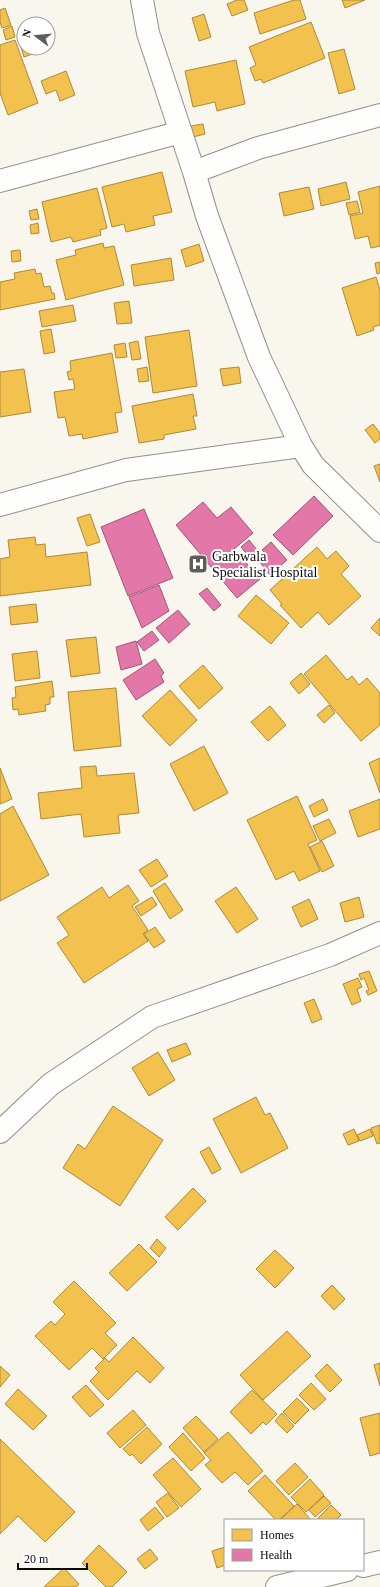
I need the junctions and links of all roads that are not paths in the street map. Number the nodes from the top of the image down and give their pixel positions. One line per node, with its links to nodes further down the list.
1 (142, 0): 3 (street)
2 (380, 115): 4 (street)
3 (181, 132): 4 (street); 5 (street)
4 (194, 172): 6 (street)
5 (0, 181)
6 (302, 446): 7 (street); 8 (street)
7 (0, 505)
8 (380, 531)
9 (380, 933): 10 (street)
10 (0, 1132)
11 (380, 1562): 12 (street)
12 (364, 1566)
13 (343, 1571): 14 (street)
14 (277, 1587)

